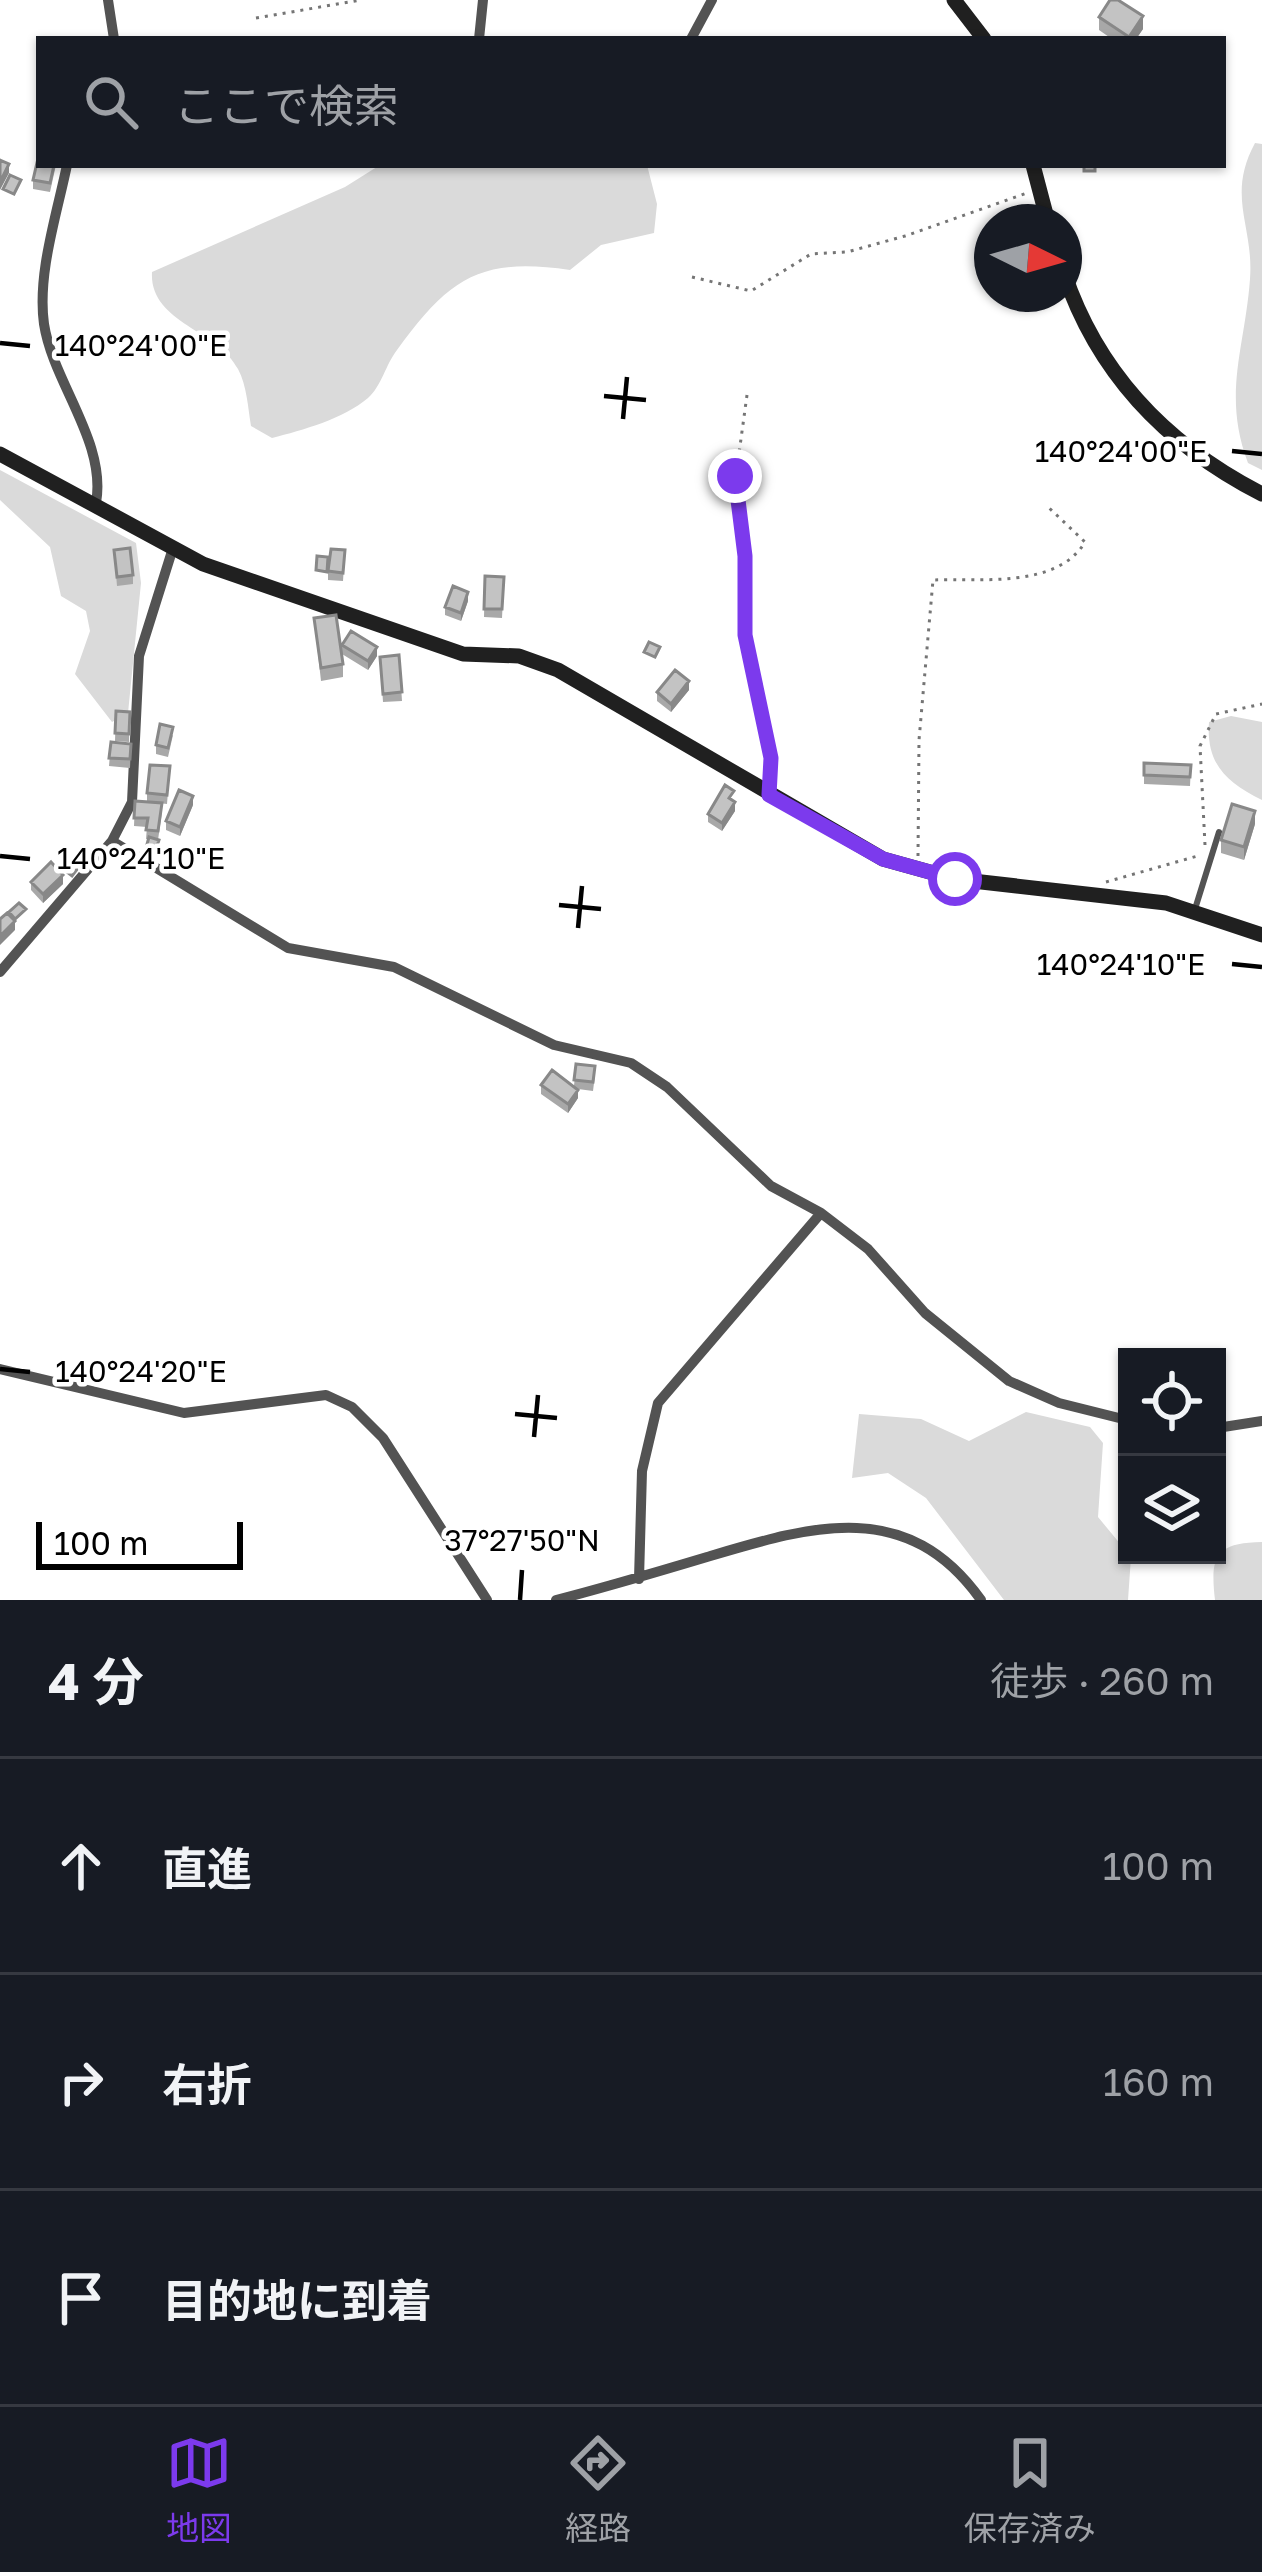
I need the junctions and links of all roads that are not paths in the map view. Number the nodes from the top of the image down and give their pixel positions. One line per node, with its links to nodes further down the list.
1 (108, 0): 5 (street)
2 (483, 0): 6 (street)
3 (712, 0): 7 (street)
4 (954, 0): 8 (street)
5 (114, 36)
6 (479, 36)
7 (693, 36)
8 (982, 36)
9 (67, 168): 15 (street)
10 (1035, 168): 11 (street)
11 (1044, 204)
12 (1080, 312): 14 (street)
13 (0, 454): 15 (street)
14 (1262, 494)
15 (96, 503): 16 (street)
16 (173, 548): 18 (street); 19 (street)
17 (1220, 832): 19 (lane)
18 (112, 841): 21 (street); 22 (street)
19 (1194, 910): 20 (street)
20 (1262, 935)
21 (0, 972)
22 (821, 1213): 24 (street); 27 (street)
23 (0, 1369): 28 (street)
24 (1118, 1418)
25 (1262, 1421): 26 (street)
26 (1226, 1427)
27 (639, 1579): 29 (street); 30 (street)
28 (487, 1600)
29 (556, 1600)
30 (981, 1600)

